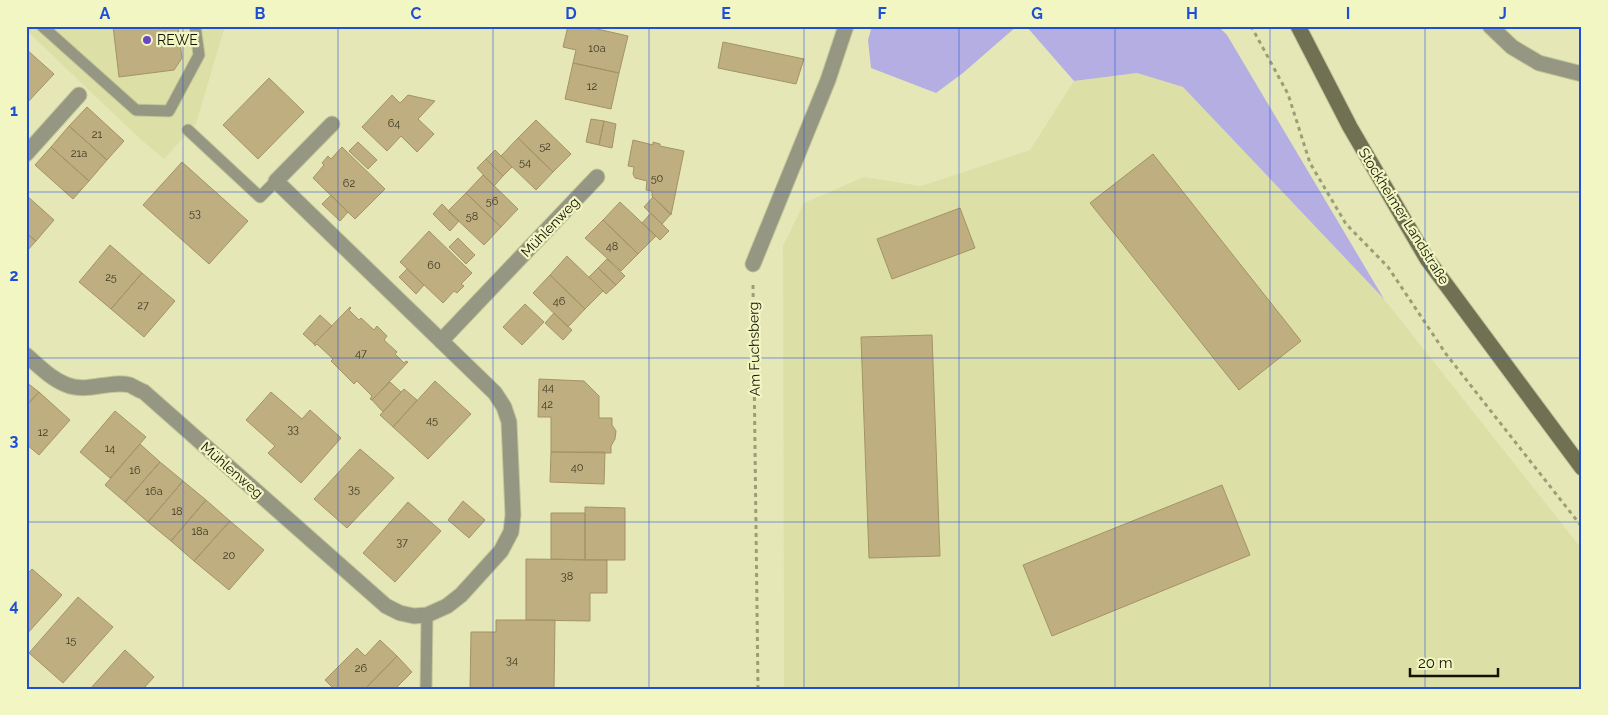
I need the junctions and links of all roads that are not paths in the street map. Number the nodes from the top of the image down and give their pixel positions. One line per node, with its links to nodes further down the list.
1 (42, 26): 2 (lane)
2 (195, 26)
3 (846, 26): 13 (street)
4 (1298, 26): 16 (street, Stockheimer Landstraße)
5 (1490, 26): 6 (street)
6 (1582, 74)
7 (79, 95): 10 (street)
8 (332, 124): 12 (street)
9 (188, 130): 12 (lane)
10 (26, 154)
11 (598, 177): 14 (street, Mühlenweg)
12 (276, 181): 14 (street, Mühlenweg)
13 (753, 264)
14 (441, 341): 17 (street, Mühlenweg)
15 (26, 355): 17 (street, Mühlenweg)
16 (1582, 468)
17 (427, 615): 18 (lane)
18 (426, 689)

